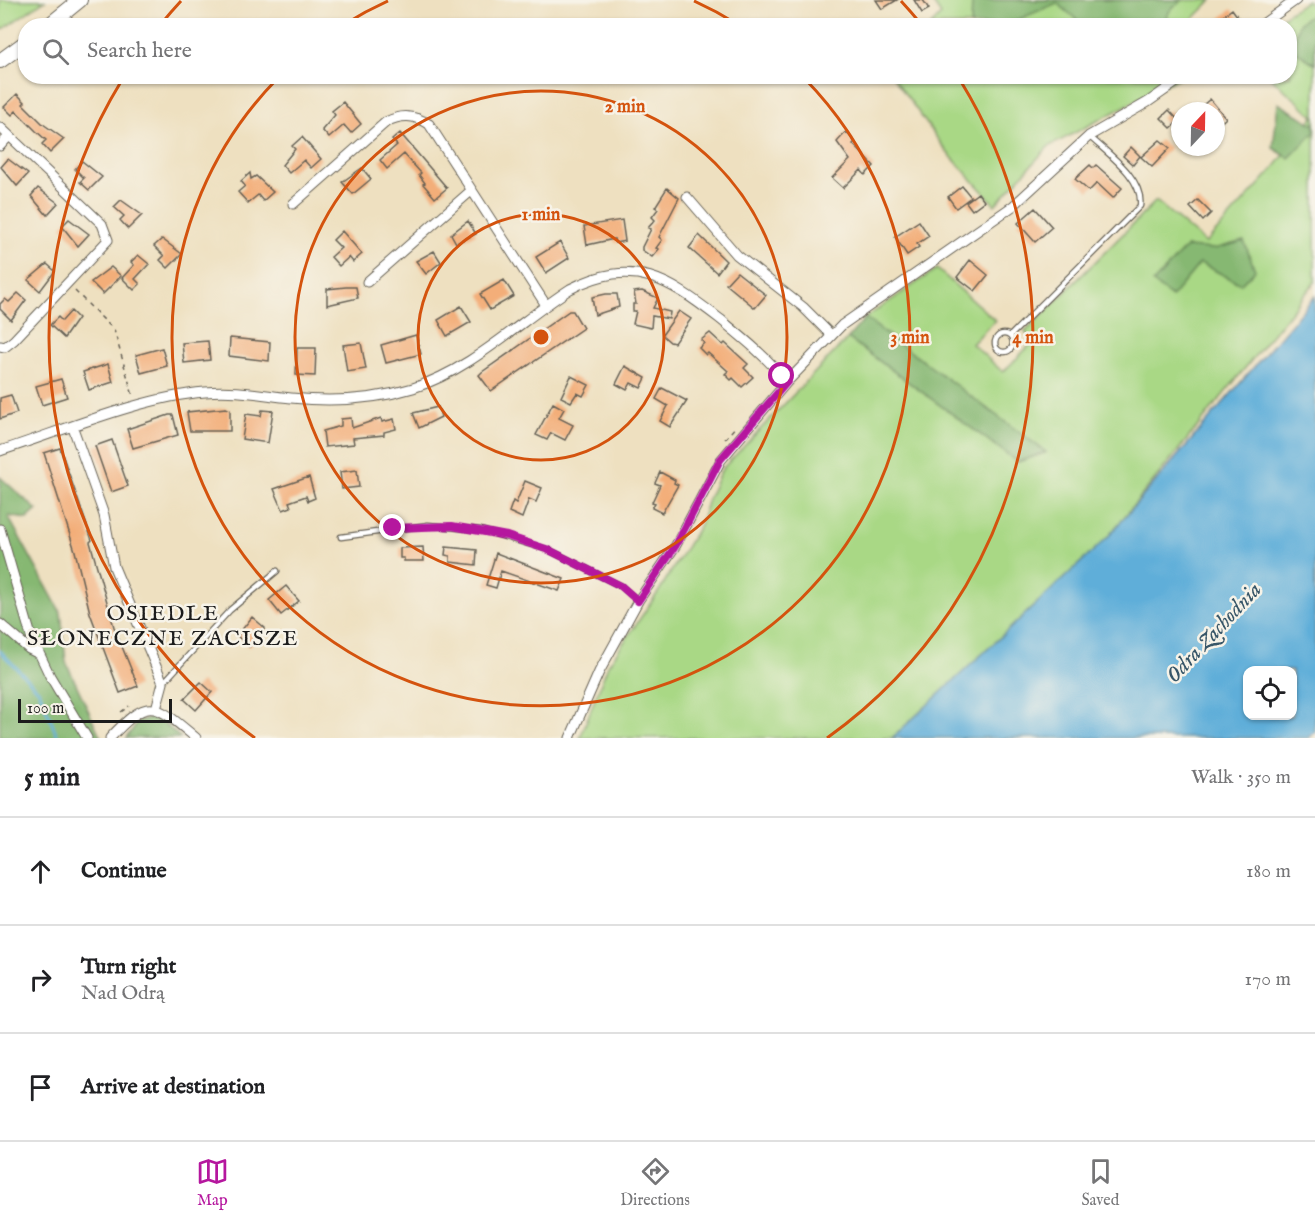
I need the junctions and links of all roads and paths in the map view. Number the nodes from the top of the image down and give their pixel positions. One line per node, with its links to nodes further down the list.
1 (80, 0): 3 (street)
2 (1296, 0): 4 (street)
3 (58, 18)
4 (1271, 18)
5 (18, 48): 6 (street)
6 (0, 61)
7 (1174, 84): 10 (street)
8 (0, 127): 9 (street)
9 (9, 136): 11 (street); 16 (street)
10 (1089, 136): 18 (street); 19 (lane)
11 (0, 146)
12 (472, 190): 14 (street); 15 (street); 17 (street)
13 (687, 197): 18 (street)
14 (293, 204)
15 (367, 282)
16 (68, 284): 20 (street); 22 (path)
17 (546, 305): 21 (street); 23 (street)
18 (831, 335): 21 (street)
19 (1010, 336): 19 (lane)
20 (0, 346)
21 (787, 382): 28 (street)
22 (132, 394)
23 (73, 428): 24 (street); 31 (street)
24 (0, 451)
25 (0, 529): 30 (street)
26 (341, 537): 28 (lane)
27 (277, 571): 31 (lane)
28 (638, 601): 36 (street)
29 (0, 624): 30 (street)
30 (39, 654): 33 (street)
31 (163, 683): 32 (street)
32 (156, 709): 34 (street); 35 (street)
33 (87, 738)
34 (110, 738)
35 (196, 738)
36 (570, 738)

